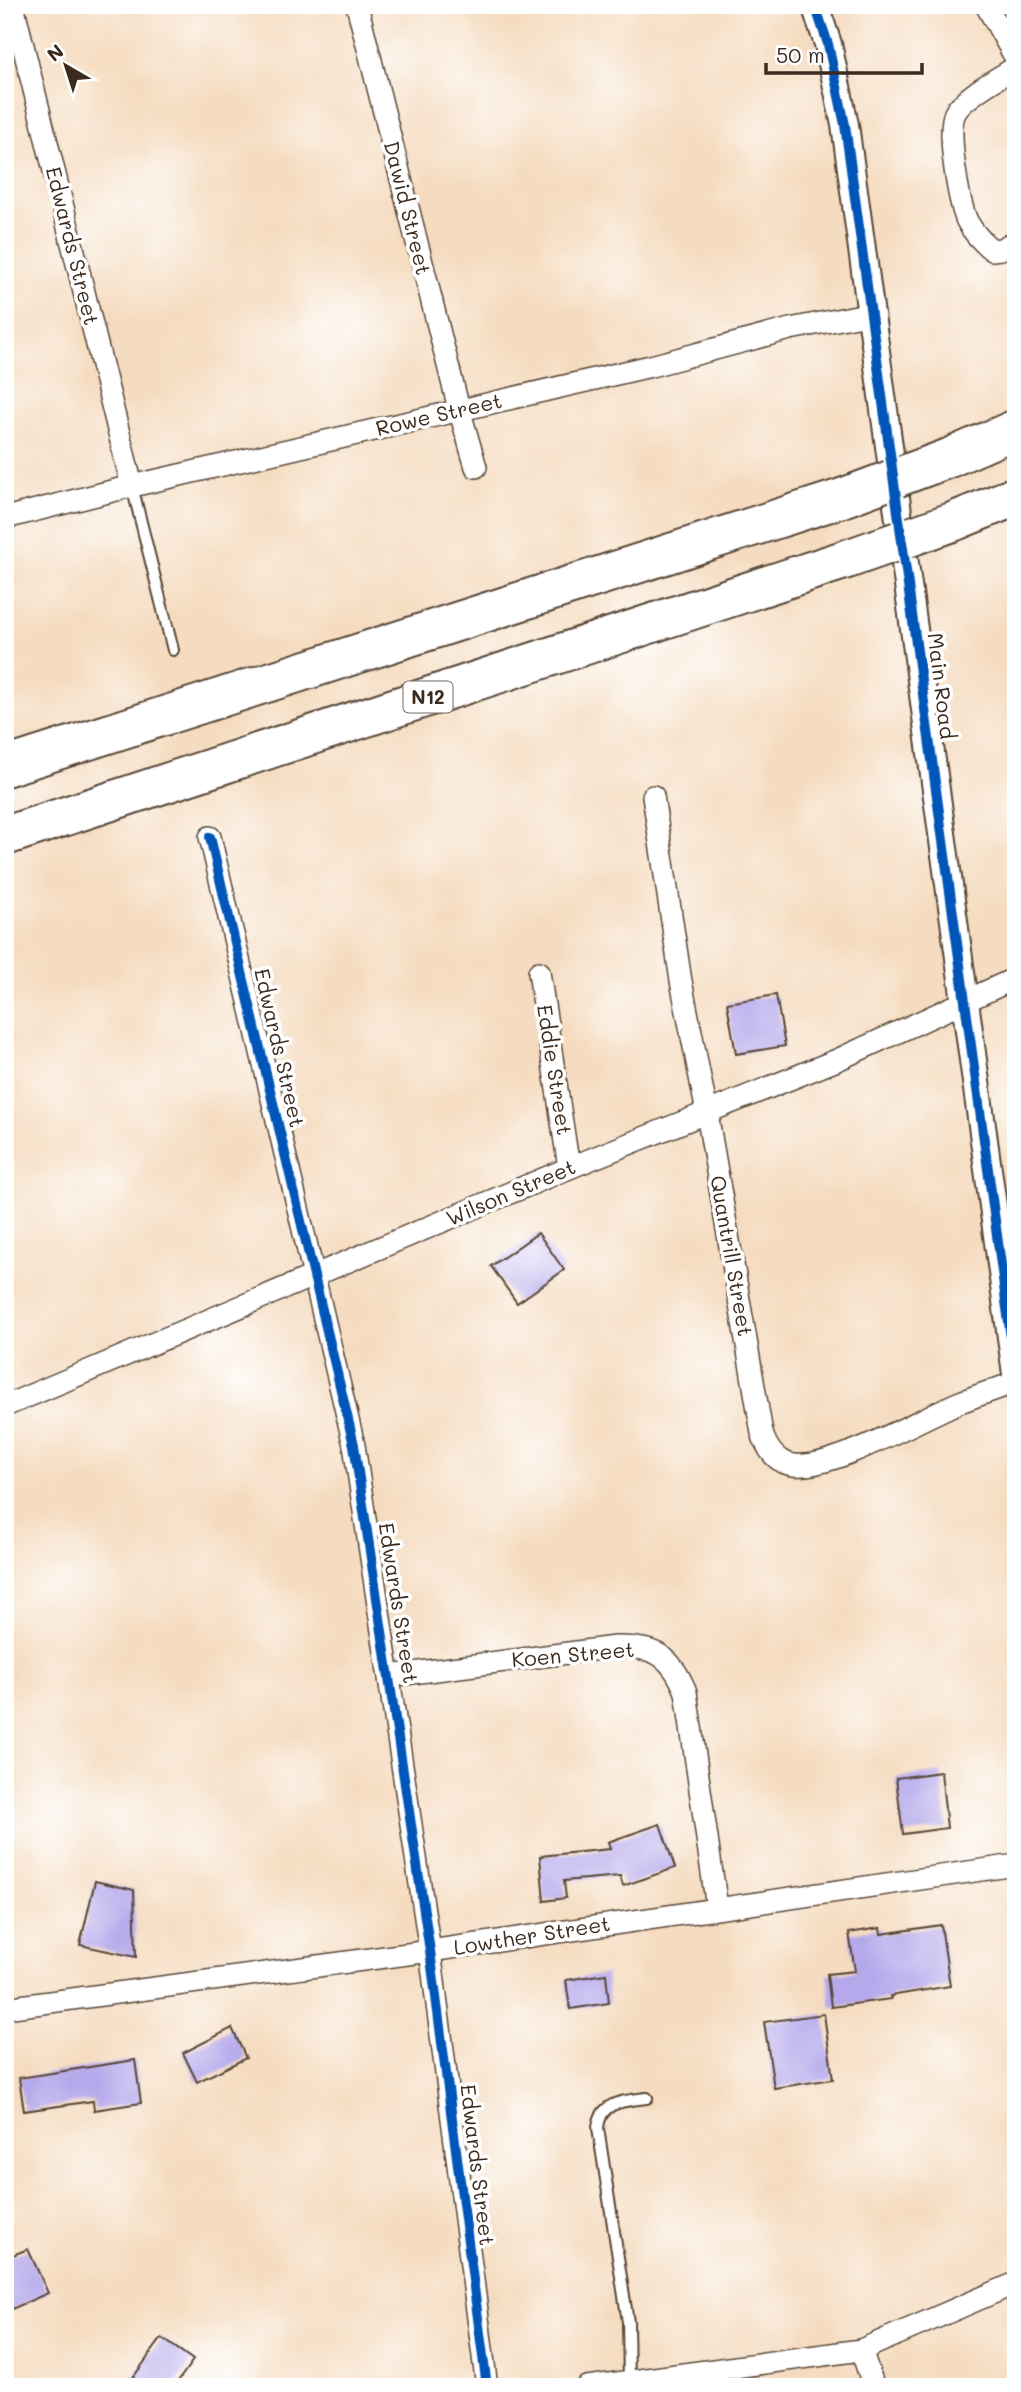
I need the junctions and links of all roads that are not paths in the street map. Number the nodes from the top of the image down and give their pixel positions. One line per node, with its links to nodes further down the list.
1 (13, 5): 12 (street, Edwards Street)
2 (357, 5): 9 (street, Dawid Street)
3 (815, 5): 8 (street, Main Road)
4 (986, 5): 5 (street)
5 (1016, 59)
6 (1016, 67): 7 (street)
7 (1016, 241)
8 (872, 313): 9 (street, Rowe Street); 22 (street, Main Road)
9 (459, 410): 11 (street, Dawid Street); 12 (street, Rowe Street)
10 (1016, 429): 16 (highway, bridge)
11 (476, 467)
12 (132, 486): 14 (street, Rowe Street); 15 (lane)
13 (1016, 496): 18 (highway, N12, bridge)
14 (5, 518)
15 (173, 650)
16 (5, 767)
17 (653, 796): 23 (street, Quantrill Street)
18 (5, 836)
19 (210, 837): 25 (street, Edwards Street)
20 (539, 972): 24 (street, Eddie Street)
21 (1016, 978): 22 (street, Wilson Street)
22 (965, 1000): 23 (street, Wilson Street); 26 (street, Main Road)
23 (707, 1113): 24 (street, Wilson Street); 27 (street, Quantrill Street)
24 (569, 1168): 25 (street, Wilson Street)
25 (314, 1277): 28 (street, Wilson Street); 29 (street, Edwards Street)
26 (1016, 1374)
27 (1016, 1382)
28 (5, 1406)
29 (389, 1676): 31 (street, Koen Street); 32 (street, Edwards Street)
30 (1016, 1865): 31 (street, Lowther Street)
31 (717, 1908): 32 (street, Lowther Street)
32 (430, 1951): 33 (street, Lowther Street); 38 (street, Edwards Street)
33 (5, 2008)
34 (647, 2098): 37 (lane)
35 (1016, 2283): 36 (street)
36 (861, 2350): 37 (street); 40 (street)
37 (629, 2381): 39 (street)
38 (487, 2387)
39 (587, 2387)
40 (874, 2387)

